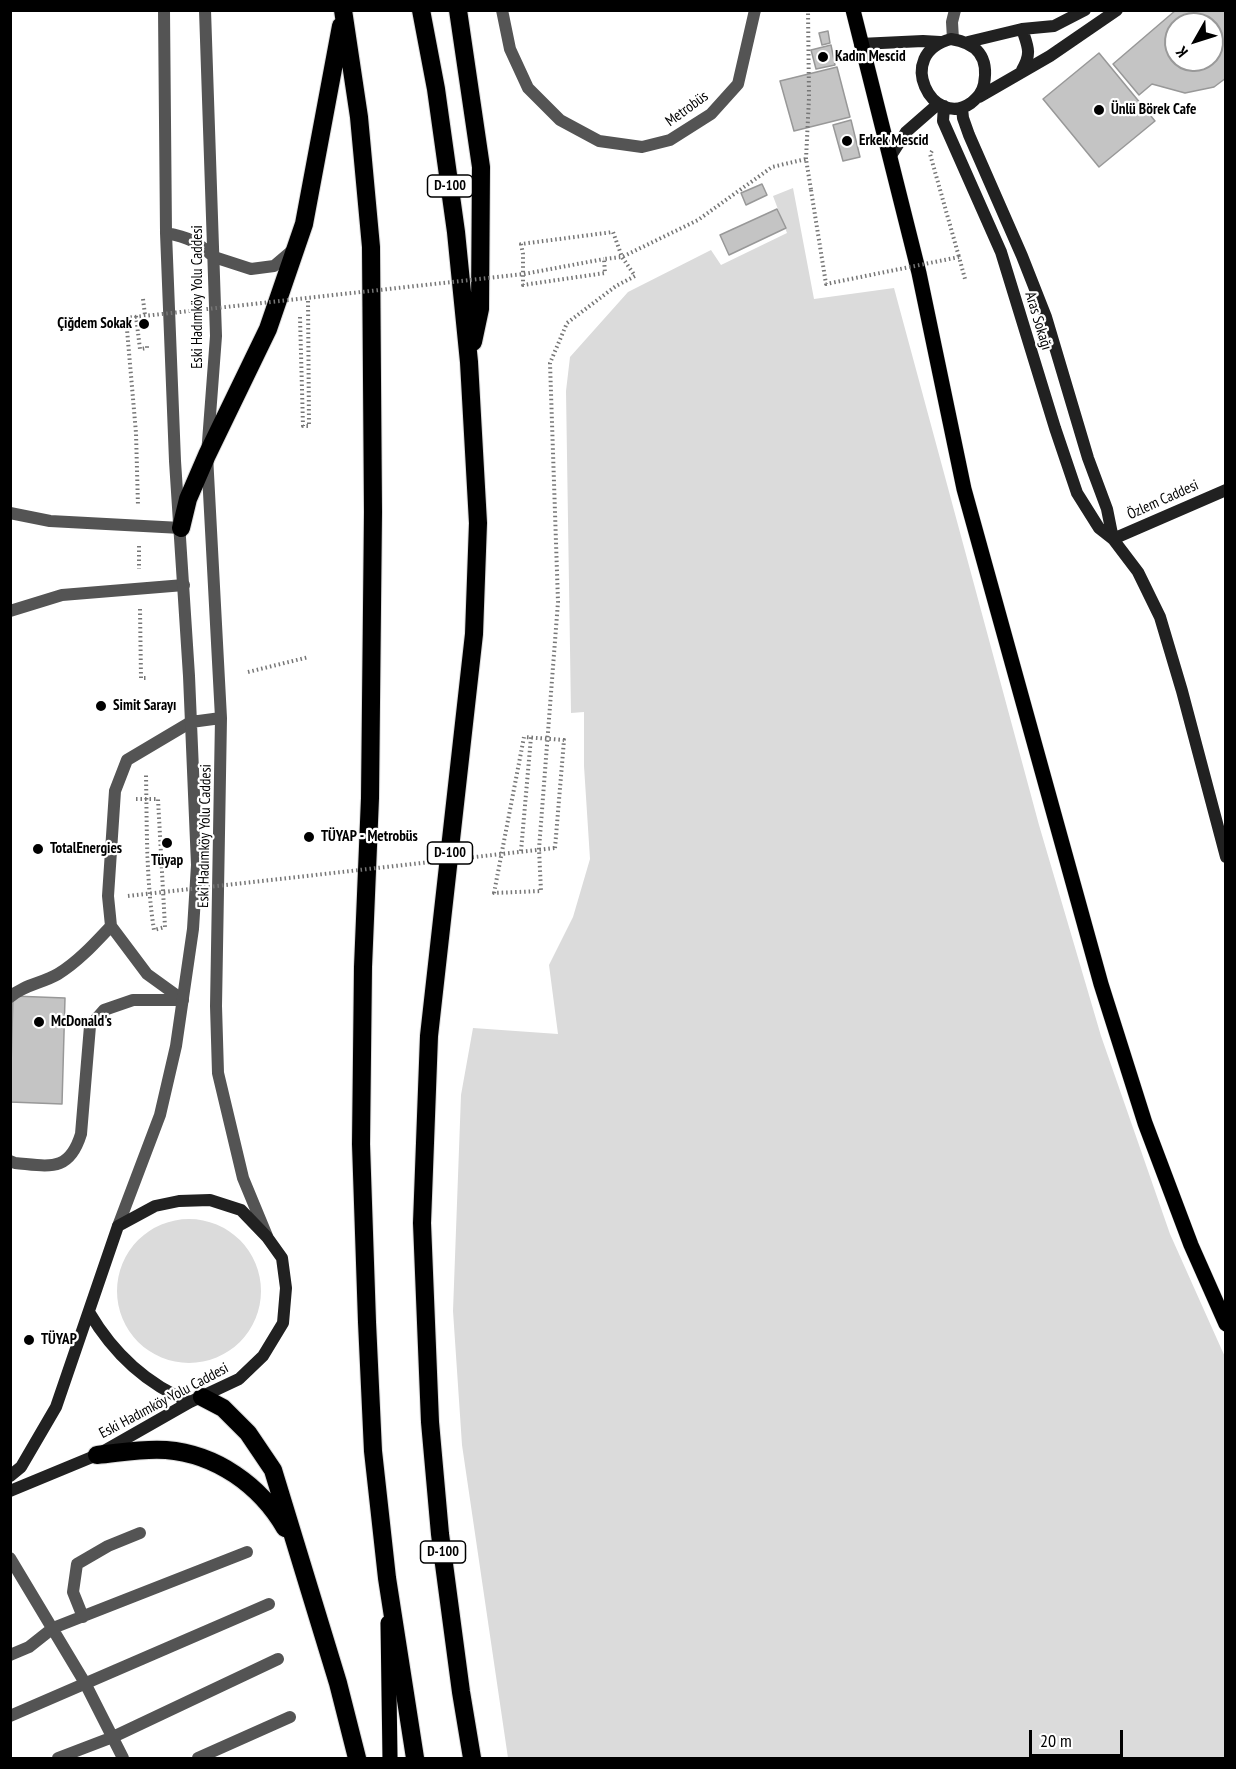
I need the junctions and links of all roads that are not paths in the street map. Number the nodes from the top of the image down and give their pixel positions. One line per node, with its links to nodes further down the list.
1 (164, 10): 22 (street, Eski Hadımköy Yolu Caddesi)
2 (206, 10): 24 (street, Eski Hadımköy Yolu Caddesi)
3 (422, 10): 25 (highway, D-100)
4 (458, 10): 25 (highway)
5 (502, 10): 6 (street, Metrobüs)
6 (755, 10)
7 (853, 10): 16 (main road)
8 (1085, 10): 12 (street)
9 (1117, 10): 17 (street)
10 (343, 12): 23 (highway); 52 (highway)
11 (951, 14): 13 (street)
12 (1022, 29): 15 (street); 17 (street)
13 (953, 39): 14 (street); 15 (street)
14 (940, 42): 16 (street); 19 (street)
15 (968, 42): 18 (street)
16 (860, 44): 21 (main road)
17 (1021, 71): 18 (street)
18 (978, 98): 20 (street)
19 (941, 105): 20 (street); 21 (street); 30 (street, Aras Sokağı)
20 (962, 108): 30 (street, Aras Sokağı)
21 (890, 157): 43 (main road)
22 (166, 233): 24 (street); 29 (street, Eski Hadımköy Yolu Caddesi)
23 (295, 249): 24 (street); 26 (highway)
24 (214, 257): 26 (street, Eski Hadımköy Yolu Caddesi)
25 (469, 362): 68 (highway, D-100)
26 (207, 456): 29 (highway); 33 (street, Eski Hadımköy Yolu Caddesi)
27 (1226, 490): 30 (street, Özlem Caddesi)
28 (10, 513): 29 (street)
29 (181, 528): 31 (street, Eski Hadımköy Yolu Caddesi)
30 (1113, 539): 35 (street, Aras Sokağı)
31 (184, 585): 32 (street); 34 (street, Eski Hadımköy Yolu Caddesi)
32 (10, 611)
33 (222, 718): 34 (street); 41 (street, Eski Hadımköy Yolu Caddesi)
34 (191, 722): 36 (street); 38 (street, Eski Hadımköy Yolu Caddesi)
35 (1226, 857)
36 (111, 926): 37 (street); 38 (street)
37 (10, 997)
38 (183, 1000): 39 (street); 40 (street, Eski Hadımköy Yolu Caddesi)
39 (10, 1161)
40 (118, 1226): 41 (street); 42 (street, Eski Hadımköy Yolu Caddesi)
41 (267, 1237): 44 (street, Eski Hadımköy Yolu Caddesi)
42 (88, 1312): 44 (street); 46 (street, Eski Hadımköy Yolu Caddesi)
43 (1226, 1324)
44 (196, 1400): 45 (street, Eski Hadımköy Yolu Caddesi); 49 (highway)
45 (97, 1455): 47 (street, Eski Hadımköy Yolu Caddesi); 49 (highway)
46 (10, 1476)
47 (10, 1491)
48 (141, 1533): 54 (street)
49 (298, 1548): 65 (highway)
50 (247, 1552): 54 (street)
51 (10, 1558): 55 (street)
52 (387, 1578): 66 (main road); 67 (highway)
53 (269, 1604): 58 (street)
54 (83, 1617): 55 (street)
55 (53, 1628): 56 (street); 58 (street)
56 (10, 1656)
57 (278, 1659): 61 (street)
58 (85, 1683): 59 (street); 61 (street)
59 (10, 1716)
60 (290, 1718): 64 (street)
61 (113, 1737): 62 (street); 63 (street)
62 (58, 1758)
63 (123, 1758)
64 (198, 1758)
65 (357, 1758)
66 (390, 1758)
67 (416, 1758)
68 (472, 1758)

